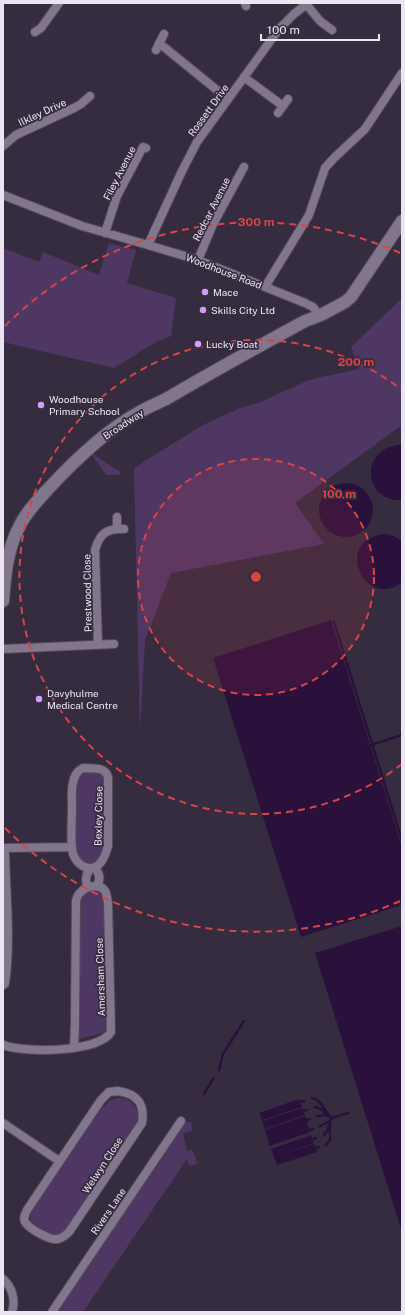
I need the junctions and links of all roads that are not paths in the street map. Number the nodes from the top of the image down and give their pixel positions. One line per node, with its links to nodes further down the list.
1 (59, 3): 4 (street)
2 (307, 4): 3 (street); 7 (street, Rossett Drive)
3 (332, 30)
4 (35, 32)
5 (164, 34): 9 (street)
6 (402, 73): 19 (street)
7 (244, 78): 9 (street, Rossett Drive); 10 (street)
8 (90, 96): 11 (street, Ilkley Drive)
9 (228, 99): 17 (street, Rossett Drive)
10 (283, 106)
11 (3, 146)
12 (146, 148): 16 (street, Filey Avenue)
13 (244, 167): 18 (street, Redcar Avenue)
14 (3, 195): 16 (street, Woodhouse Road)
15 (402, 221): 20 (street)
16 (105, 233): 17 (street, Woodhouse Road)
17 (148, 245): 18 (street, Woodhouse Road)
18 (198, 260): 19 (street, Woodhouse Road)
19 (265, 287): 20 (street, Woodhouse Road)
20 (320, 316): 22 (street, Broadway)
21 (117, 517): 24 (street, Prestwood Close)
22 (3, 601)
23 (114, 644): 24 (street, Prestwood Close)
24 (98, 645): 25 (street, Prestwood Close)
25 (3, 649)
26 (72, 847): 27 (street); 29 (street, Bexley Close); 29 (street, Bexley Close)
27 (3, 848)
28 (3, 854): 32 (street)
29 (92, 868): 30 (street, Bexley Close); 31 (street, Bexley Close)
30 (86, 879): 31 (street, Amersham Close)
31 (93, 887): 34 (street); 34 (street, Amersham Close)
32 (3, 983)
33 (3, 1044): 34 (street, Amersham Close)
34 (74, 1048)
35 (181, 1121): 40 (street, Rivers Lane)
36 (3, 1123): 37 (street)
37 (59, 1161): 37 (street, Welwyn Close)
38 (3, 1279): 39 (street)
39 (12, 1312)
40 (52, 1312)

